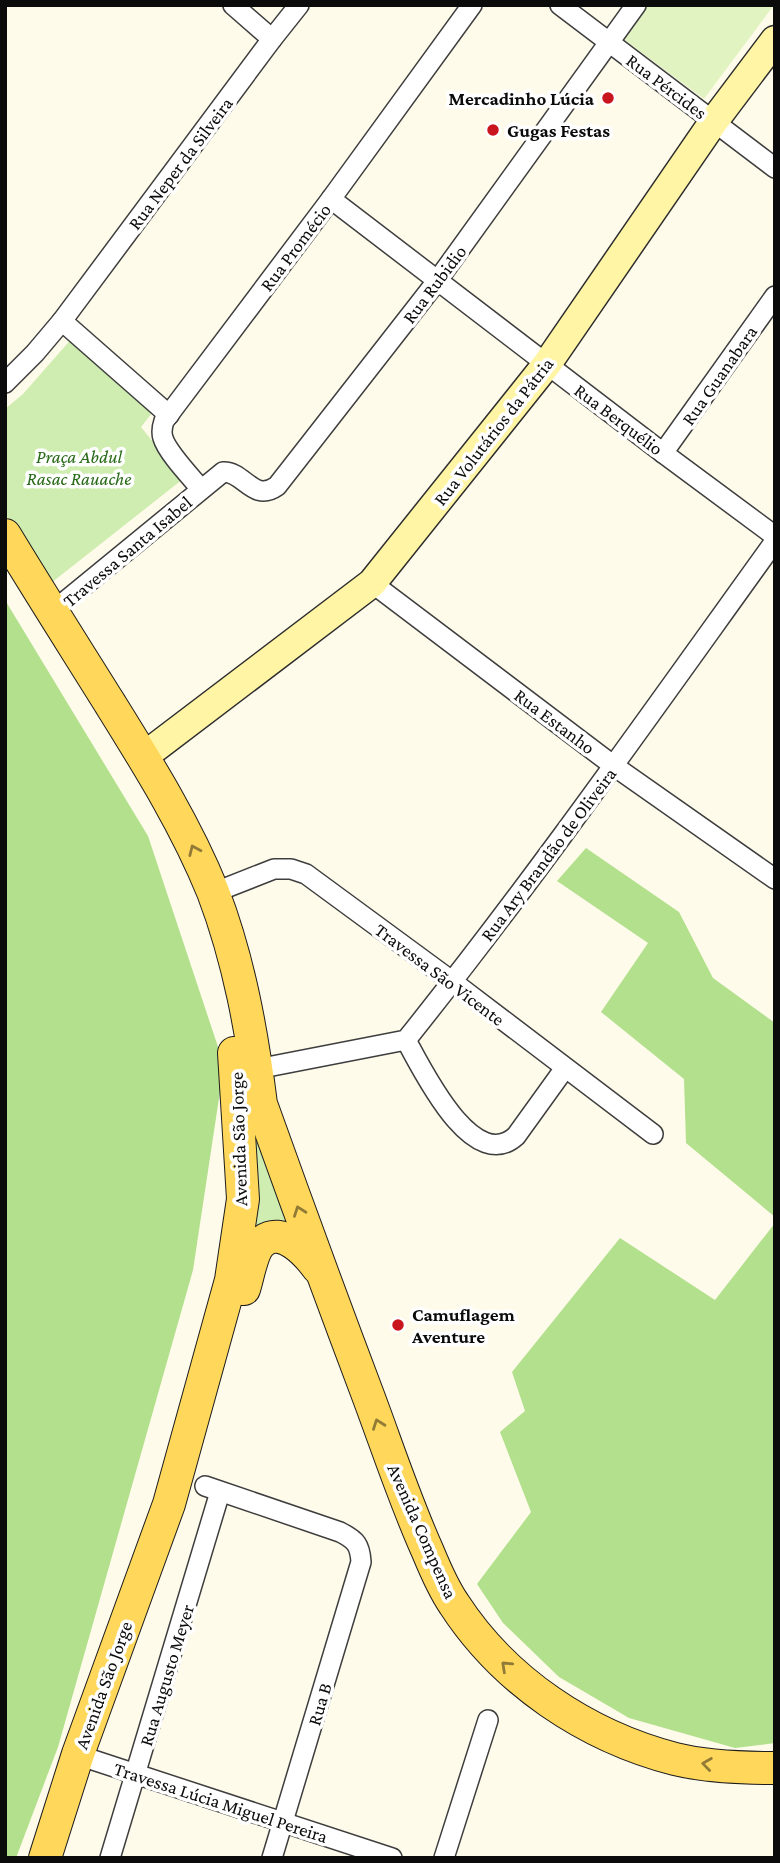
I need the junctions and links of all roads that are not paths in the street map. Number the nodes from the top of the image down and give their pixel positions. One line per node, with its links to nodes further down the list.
1 (233, 5): 6 (street)
2 (299, 5): 6 (street, Rua Neper da Silveira)
3 (472, 5): 11 (street, Rua Promécio)
4 (560, 5): 8 (street, Rua Pércides)
5 (636, 5): 8 (street, Rua Rubidio)
6 (272, 39): 14 (street, Rua Neper da Silveira)
7 (775, 40): 9 (street, Rua Volutários da Pátria)
8 (608, 42): 9 (street, Rua Pércides); 12 (street, Rua Rubidio)
9 (714, 121): 10 (street, Rua Pércides); 15 (street, Rua Volutários da Pátria)
10 (775, 168)
11 (331, 199): 12 (street, Rua Berquélio); 17 (street, Rua Promécio)
12 (438, 282): 15 (street, Rua Berquélio); 19 (street, Rua Rubidio)
13 (775, 296): 18 (street, Rua Guanabara)
14 (62, 321): 16 (street, Rua Neper da Silveira); 17 (street)
15 (547, 364): 18 (street, Rua Berquélio); 24 (street, Rua Volutários da Pátria)
16 (5, 383)
17 (169, 415): 19 (street)
18 (663, 453): 21 (street, Rua Berquélio)
19 (201, 489): 25 (street, Travessa Santa Isabel)
20 (5, 535): 25 (main road, Avenida São Jorge)
21 (775, 536)
22 (775, 541): 27 (street, Rua Ary Brandão de Oliveira)
23 (5, 572): 42 (main road, Avenida São Jorge)
24 (372, 583): 26 (street, Rua Volutários da Pátria); 27 (street, Rua Estanho)
25 (52, 612): 26 (main road, Avenida São Jorge)
26 (143, 757): 29 (main road, Avenida São Jorge, one-way to 26)
27 (614, 766): 28 (street, Rua Estanho); 30 (street, Rua Ary Brandão de Oliveira)
28 (775, 879)
29 (213, 893): 30 (street, Travessa São Vicente); 33 (main road, Avenida São Jorge)
30 (453, 982): 31 (street, Rua Ary Brandão de Oliveira); 32 (street, Travessa São Vicente)
31 (406, 1040): 32 (street); 33 (street)
32 (565, 1068): 35 (street, Travessa São Vicente)
33 (257, 1069): 34 (main road, Avenida São Jorge)
34 (261, 1104): 36 (main road, Avenida Compensa, one-way to 34)
35 (653, 1134)
36 (323, 1275): 39 (main road); 40 (main road, Avenida Compensa, one-way to 36)
37 (360, 1550): 41 (street, Rua Augusto Meyer); 43 (street, Rua B)
38 (488, 1720): 48 (street)
39 (90, 1759): 41 (street, Travessa Lúcia Miguel Pereira); 42 (main road)
40 (775, 1768)
41 (137, 1773): 43 (street, Travessa Lúcia Miguel Pereira); 45 (street, Rua Augusto Meyer)
42 (58, 1817): 44 (main road, Avenida São Jorge)
43 (284, 1822): 46 (street, Rua B); 47 (street, Travessa Lúcia Miguel Pereira)
44 (45, 1858)
45 (110, 1858)
46 (272, 1858)
47 (392, 1858)
48 (444, 1858)

